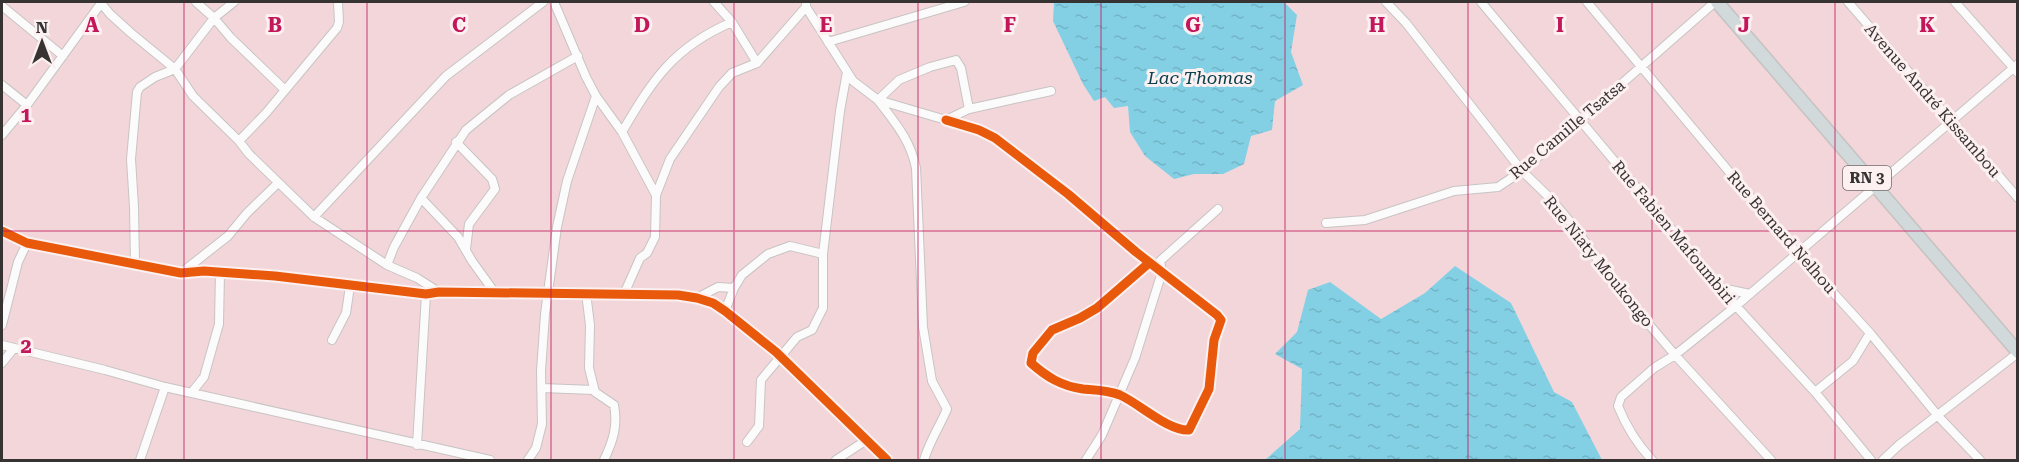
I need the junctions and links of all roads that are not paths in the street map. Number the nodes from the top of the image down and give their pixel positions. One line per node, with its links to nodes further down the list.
1 (102, 2): 20 (street); 25 (street)
2 (196, 2): 17 (street)
3 (234, 2): 17 (street)
4 (338, 2): 28 (street)
5 (543, 2): 48 (street)
6 (554, 2): 21 (street)
7 (714, 2): 18 (street)
8 (964, 2): 19 (street)
9 (1386, 2): 41 (street, Rue Niaty Moukongo)
10 (1481, 2): 35 (street, Rue Fabien Mafoumbiri)
11 (1587, 2): 23 (street, Rue Bernard Nelhou)
12 (1716, 2): 23 (street, Rue Camille Tsatsa); 43 (highway, RN 3)
13 (1848, 2): 36 (street, Avenue André Kissambou)
14 (1955, 2): 24 (street)
15 (806, 4): 19 (street); 22 (street)
16 (2, 6): 20 (street)
17 (214, 18): 25 (street); 28 (street)
18 (732, 22): 22 (street); 37 (street)
19 (828, 42): 26 (street)
20 (63, 56): 32 (street)
21 (578, 56): 30 (street); 40 (street)
22 (757, 63): 44 (street)
23 (1642, 65): 35 (street, Rue Camille Tsatsa); 54 (street, Rue Bernard Nelhou)
24 (2016, 68): 36 (street)
25 (175, 69): 39 (street); 56 (street)
26 (847, 72): 31 (street); 53 (street)
27 (2, 85): 32 (street)
28 (284, 89): 39 (street)
29 (1051, 91): 33 (street)
30 (596, 96): 37 (street); 66 (street)
31 (878, 100): 33 (street); 34 (street); 99 (street)
32 (27, 105): 38 (street)
33 (969, 109): 34 (street)
34 (946, 120): 55 (street)
35 (1581, 120): 41 (street, Rue Camille Tsatsa); 63 (street, Rue Fabien Mafoumbiri)
36 (1952, 122): 43 (street); 46 (street, Avenue André Kissambou)
37 (622, 132): 44 (street)
38 (2, 135)
39 (239, 141): 42 (street)
40 (456, 142): 45 (street); 52 (street)
41 (1522, 171): 49 (street, Rue Camille Tsatsa); 80 (street, Rue Niaty Moukongo)
42 (278, 183): 48 (street); 60 (street)
43 (1875, 188): 54 (street); 79 (highway, RN 3)
44 (657, 195): 69 (street)
45 (421, 198): 52 (street); 57 (street)
46 (2018, 198)
47 (1218, 209): 59 (street)
48 (314, 217): 57 (street)
49 (1326, 223)
50 (2, 231): 51 (street)
51 (27, 243): 56 (street); 74 (street)
52 (466, 249): 65 (street)
53 (823, 254): 62 (street); 81 (street)
54 (1798, 254): 70 (street); 75 (street, Rue Bernard Nelhou)
55 (1149, 262): 59 (street); 88 (street)
56 (135, 263): 60 (street)
57 (387, 265): 64 (street)
58 (220, 272): 60 (street); 61 (street); 86 (street)
59 (1162, 272): 88 (street); 88 (street)
60 (181, 273)
61 (350, 286): 68 (street); 76 (street)
62 (734, 288): 71 (street); 73 (street)
63 (1721, 288): 70 (street); 72 (street, Rue Fabien Mafoumbiri)
64 (439, 292): 65 (street); 68 (street)
65 (495, 293): 66 (street)
66 (547, 293): 67 (street); 84 (street)
67 (586, 293): 69 (street); 85 (street)
68 (426, 294): 92 (street)
69 (624, 294): 71 (street)
70 (1750, 294): 72 (street)
71 (698, 298): 73 (street)
72 (1736, 306): 80 (street); 87 (street, Rue Fabien Mafoumbiri)
73 (725, 311): 81 (street)
74 (2, 325)
75 (1870, 333): 87 (street); 89 (street, Rue Bernard Nelhou)
76 (332, 340)
77 (2, 345): 78 (street)
78 (14, 348): 82 (street); 83 (street)
79 (2018, 353): 89 (street)
80 (1675, 355): 101 (street); 102 (street, Rue Niaty Moukongo)
81 (781, 357): 90 (street); 91 (street)
82 (2, 363)
83 (165, 387): 86 (street); 93 (street)
84 (542, 388): 85 (street); 95 (street)
85 (594, 390): 96 (street)
86 (192, 392): 92 (street)
87 (1815, 392): 103 (street, Rue Fabien Mafoumbiri)
88 (1120, 395): 100 (street)
89 (1938, 416): 104 (street); 105 (street, Rue Bernard Nelhou)
90 (865, 441): 97 (street); 98 (street)
91 (747, 442)
92 (417, 445): 94 (street)
93 (140, 460)
94 (490, 460)
95 (532, 460)
96 (604, 460)
97 (836, 460)
98 (887, 460)
99 (924, 460)
100 (1086, 460)
101 (1652, 460)
102 (1771, 460)
103 (1871, 460)
104 (1883, 460)
105 (1980, 460)

